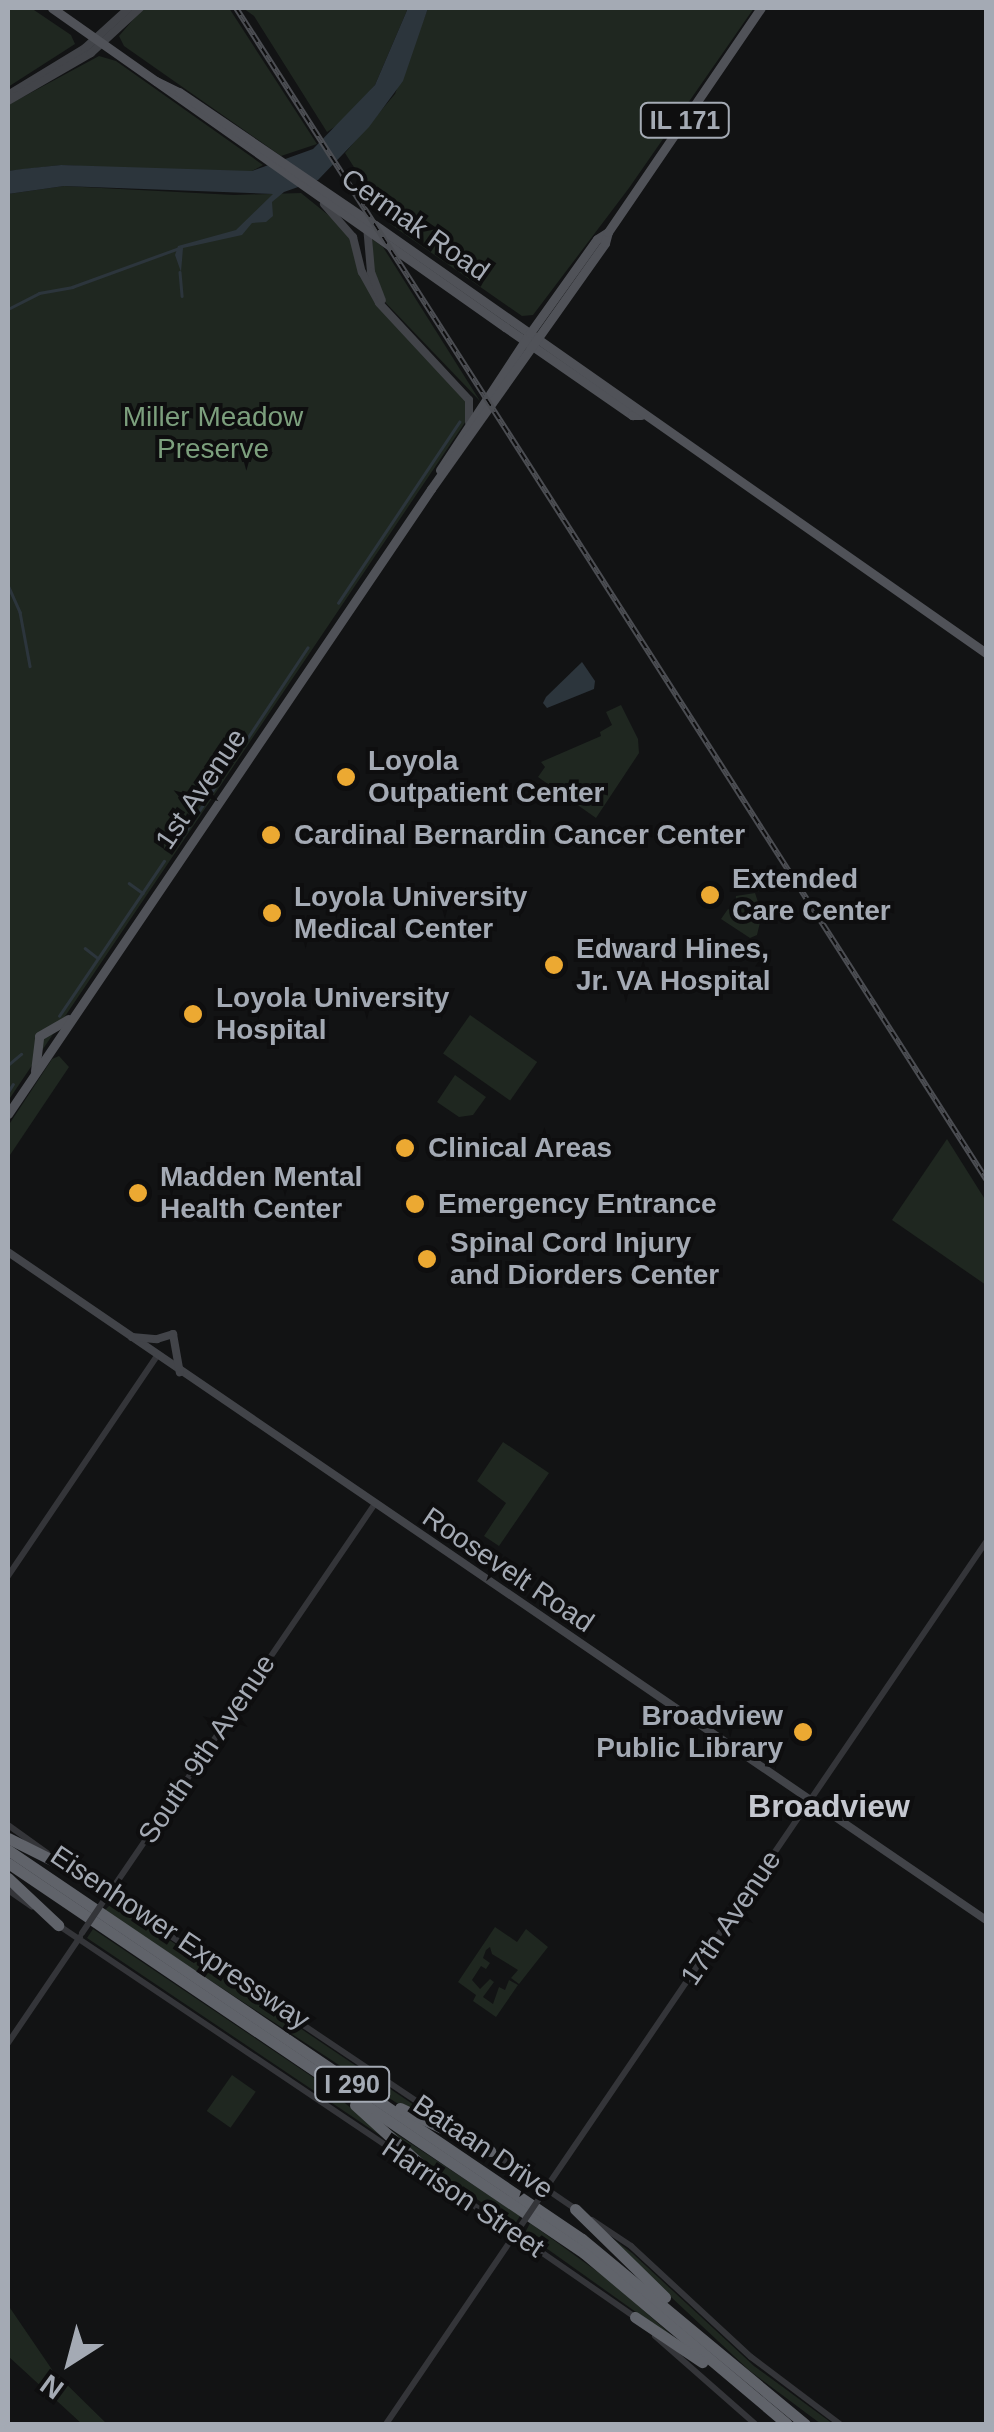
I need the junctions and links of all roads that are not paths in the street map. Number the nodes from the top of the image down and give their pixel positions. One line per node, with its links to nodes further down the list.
1 (52, 8): 5 (main road, Cermak Road)
2 (130, 8): 5 (main road)
3 (140, 8): 5 (main road)
4 (761, 8): 11 (main road, 1st Avenue / IL 171)
5 (100, 41): 6 (main road); 7 (main road, Cermak Road)
6 (8, 98)
7 (312, 188): 8 (main road, Cermak Road); 9 (main road, Cermak Road)
8 (321, 200): 10 (main road, Cermak Road); 18 (main road)
9 (359, 214): 10 (main road); 12 (main road, Cermak Road)
10 (368, 232): 13 (main road, Cermak Road); 16 (main road)
11 (545, 320): 12 (main road); 13 (main road, 1st Avenue / IL 171); 14 (main road)
12 (515, 322): 13 (main road, Cermak Road)
13 (532, 340): 14 (main road, Cermak Road); 15 (main road, 1st Avenue / IL 171); 16 (main road, 1st Avenue / IL 171)
14 (560, 359): 15 (main road); 20 (main road, Cermak Road)
15 (514, 374): 17 (main road, 1st Avenue / IL 171)
16 (479, 409): 17 (main road); 18 (main road, 1st Avenue / IL 171)
17 (481, 422): 19 (main road, 1st Avenue / IL 171)
18 (469, 424): 19 (main road, 1st Avenue / IL 171)
19 (431, 489): 21 (main road, 1st Avenue / IL 171)
20 (986, 654)
21 (75, 1014): 22 (main road, 1st Avenue / IL 171); 22 (main road)
22 (34, 1075): 23 (main road, 1st Avenue / IL 171)
23 (8, 1114)
24 (8, 1252): 25 (main road, Roosevelt Road)
25 (129, 1336): 26 (main road, Roosevelt Road); 27 (main road)
26 (157, 1356): 27 (main road, Roosevelt Road); 30 (street)
27 (180, 1372): 28 (main road, Roosevelt Road)
28 (373, 1506): 31 (main road, Roosevelt Road); 39 (street, South 9th Avenue)
29 (986, 1542): 31 (street, 17th Avenue)
30 (8, 1576)
31 (810, 1800): 40 (main road, Roosevelt Road); 48 (street, 17th Avenue)
32 (8, 1825): 36 (street, Bataan Drive)
33 (8, 1838): 36 (highway)
34 (8, 1850): 45 (highway, Eisenhower Expressway / I 290)
35 (8, 1863): 44 (highway, Eisenhower Expressway / I 290)
36 (76, 1872): 39 (street, Bataan Drive)
37 (8, 1878): 41 (highway)
38 (8, 1890): 41 (street, Harrison Street)
39 (107, 1897): 42 (street, South 9th Avenue, bridge); 46 (street, Bataan Drive)
40 (986, 1920)
41 (58, 1925): 42 (street, Harrison Street)
42 (80, 1936): 43 (street, South 9th Avenue); 47 (street, Harrison Street)
43 (8, 2043)
44 (334, 2084): 47 (highway); 53 (highway, Eisenhower Expressway / I 290)
45 (375, 2100): 46 (highway); 52 (highway, Eisenhower Expressway / I 290)
46 (490, 2151): 48 (street, Bataan Drive)
47 (441, 2183): 50 (street, Harrison Street)
48 (544, 2191): 49 (street, Bataan Drive); 50 (street, 17th Avenue, bridge)
49 (575, 2209): 52 (highway); 58 (street, Bataan Drive)
50 (518, 2230): 51 (street, Harrison Street); 54 (street, 17th Avenue)
51 (635, 2318): 53 (highway); 55 (street, Harrison Street)
52 (689, 2328): 57 (highway, Eisenhower Expressway / I 290)
53 (726, 2376): 56 (highway, Eisenhower Expressway / I 290)
54 (386, 2424)
55 (755, 2424)
56 (787, 2424)
57 (805, 2424)
58 (840, 2424)

